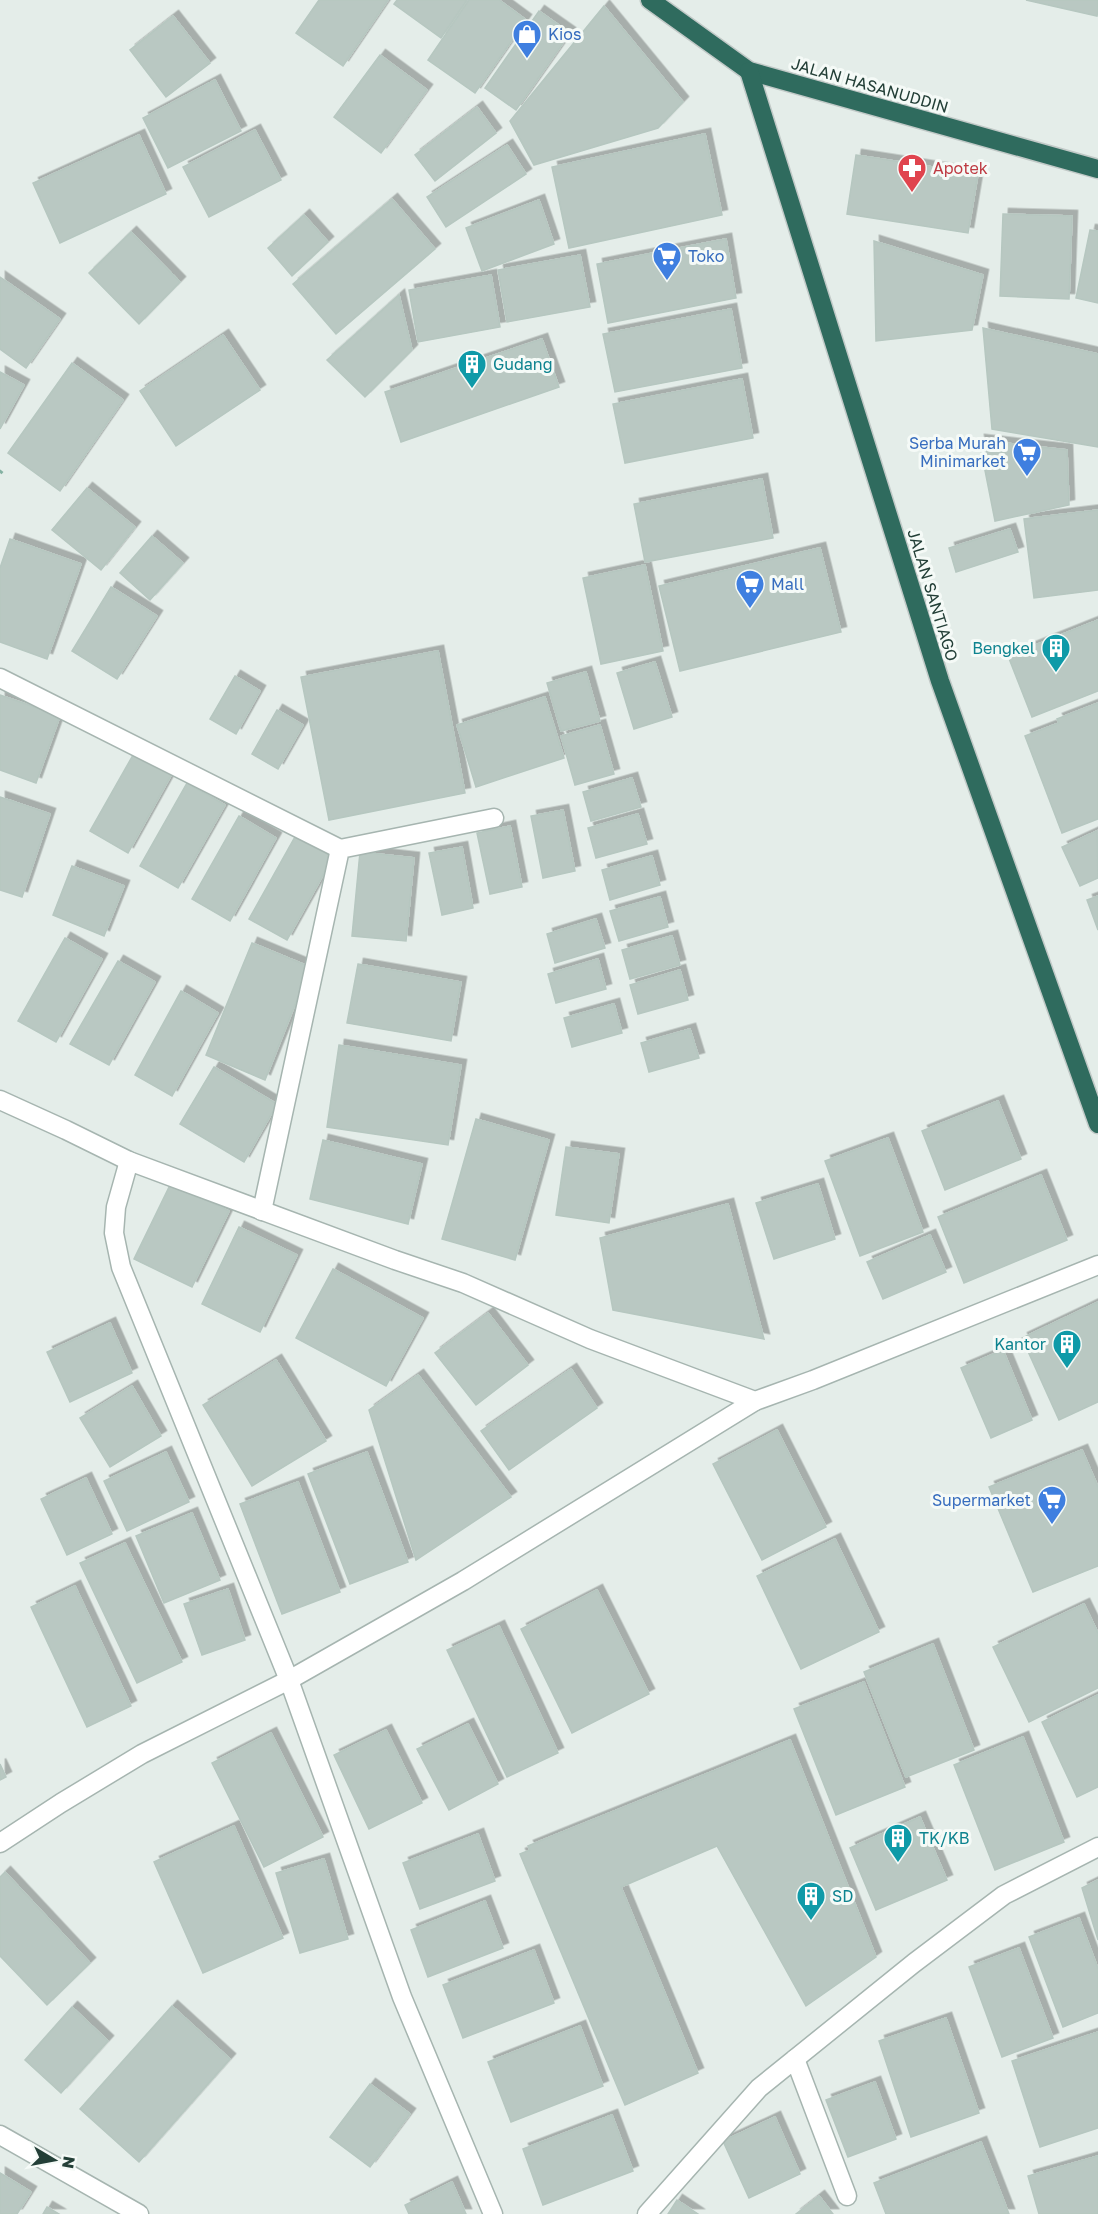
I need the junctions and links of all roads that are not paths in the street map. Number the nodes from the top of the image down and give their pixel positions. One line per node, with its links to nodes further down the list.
1 (650, 0): 2 (highway, JALAN HASANUDDIN)
2 (749, 71): 3 (highway, JALAN HASANUDDIN); 8 (highway, JALAN SANTIAGO)
3 (1098, 170)
4 (0, 678): 6 (street)
5 (494, 818): 6 (street)
6 (340, 849): 10 (street)
7 (0, 1100): 9 (street)
8 (1098, 1124)
9 (129, 1161): 10 (street); 13 (street)
10 (262, 1210): 12 (street)
11 (1098, 1265): 12 (street)
12 (756, 1401): 13 (street)
13 (289, 1680): 14 (street); 20 (street)
14 (0, 1843)
15 (1098, 1847): 16 (street)
16 (795, 2059): 18 (street); 21 (street)
17 (0, 2135): 19 (street)
18 (847, 2196)
19 (140, 2214)
20 (493, 2214)
21 (647, 2214)

